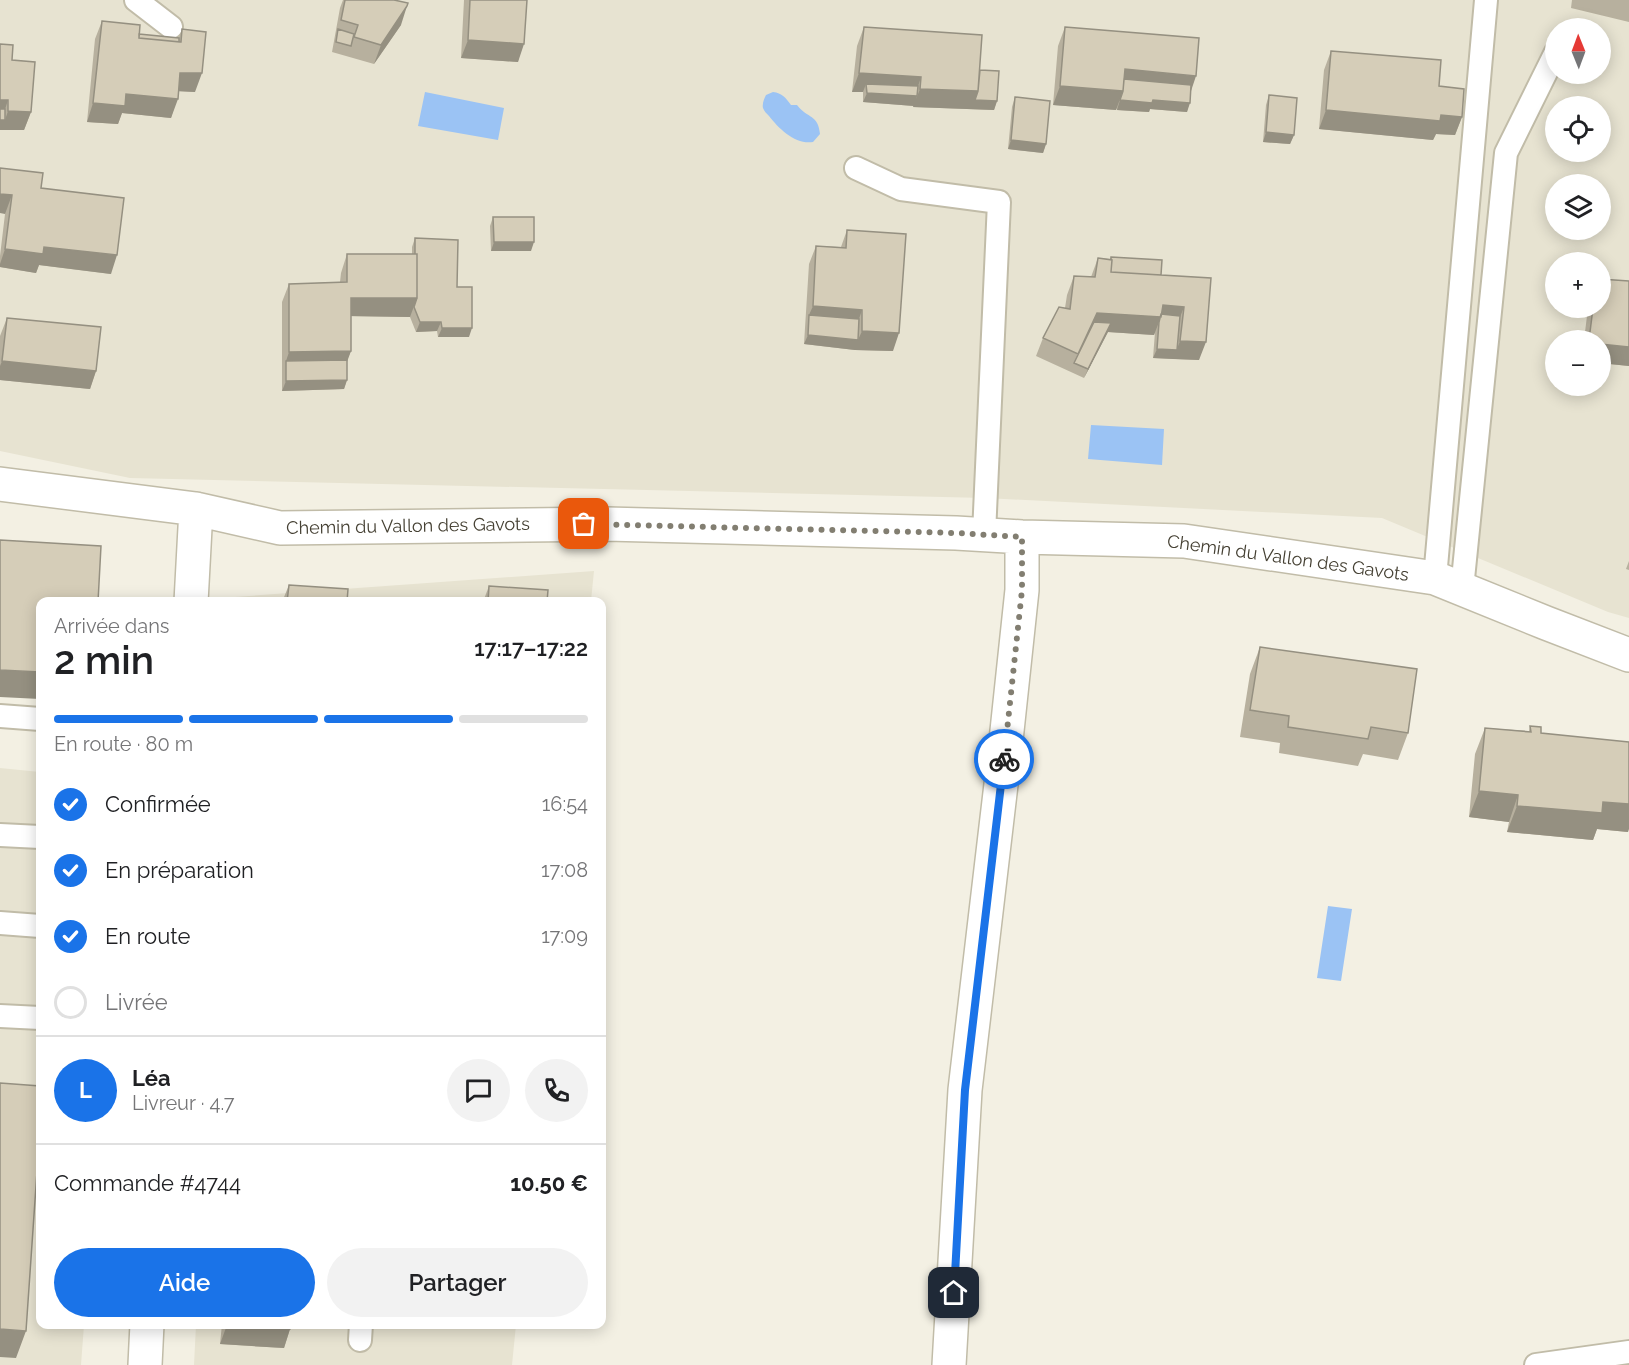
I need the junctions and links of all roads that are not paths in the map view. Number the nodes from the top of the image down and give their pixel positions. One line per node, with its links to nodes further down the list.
1 (136, 0): 3 (lane)
2 (1486, 0): 10 (lane)
3 (171, 27)
4 (1545, 74): 10 (lane)
5 (856, 168): 8 (lane)
6 (0, 484): 7 (street, Chemin du Vallon des Gavots)
7 (196, 509): 8 (street, Chemin du Vallon des Gavots); 11 (street)
8 (984, 534): 9 (street, Chemin du Vallon des Gavots)
9 (1022, 537): 10 (street, Chemin du Vallon des Gavots); 24 (street)
10 (1449, 583): 12 (street, Chemin du Vallon des Gavots)
11 (191, 597)
12 (1629, 655)
13 (0, 717): 14 (lane)
14 (36, 718)
15 (0, 835): 16 (lane)
16 (36, 837)
17 (0, 923): 18 (lane)
18 (36, 926)
19 (0, 1016): 20 (lane)
20 (36, 1018)
21 (147, 1329): 23 (street)
22 (1629, 1352): 25 (lane)
23 (145, 1365)
24 (949, 1365)
25 (1536, 1365)

